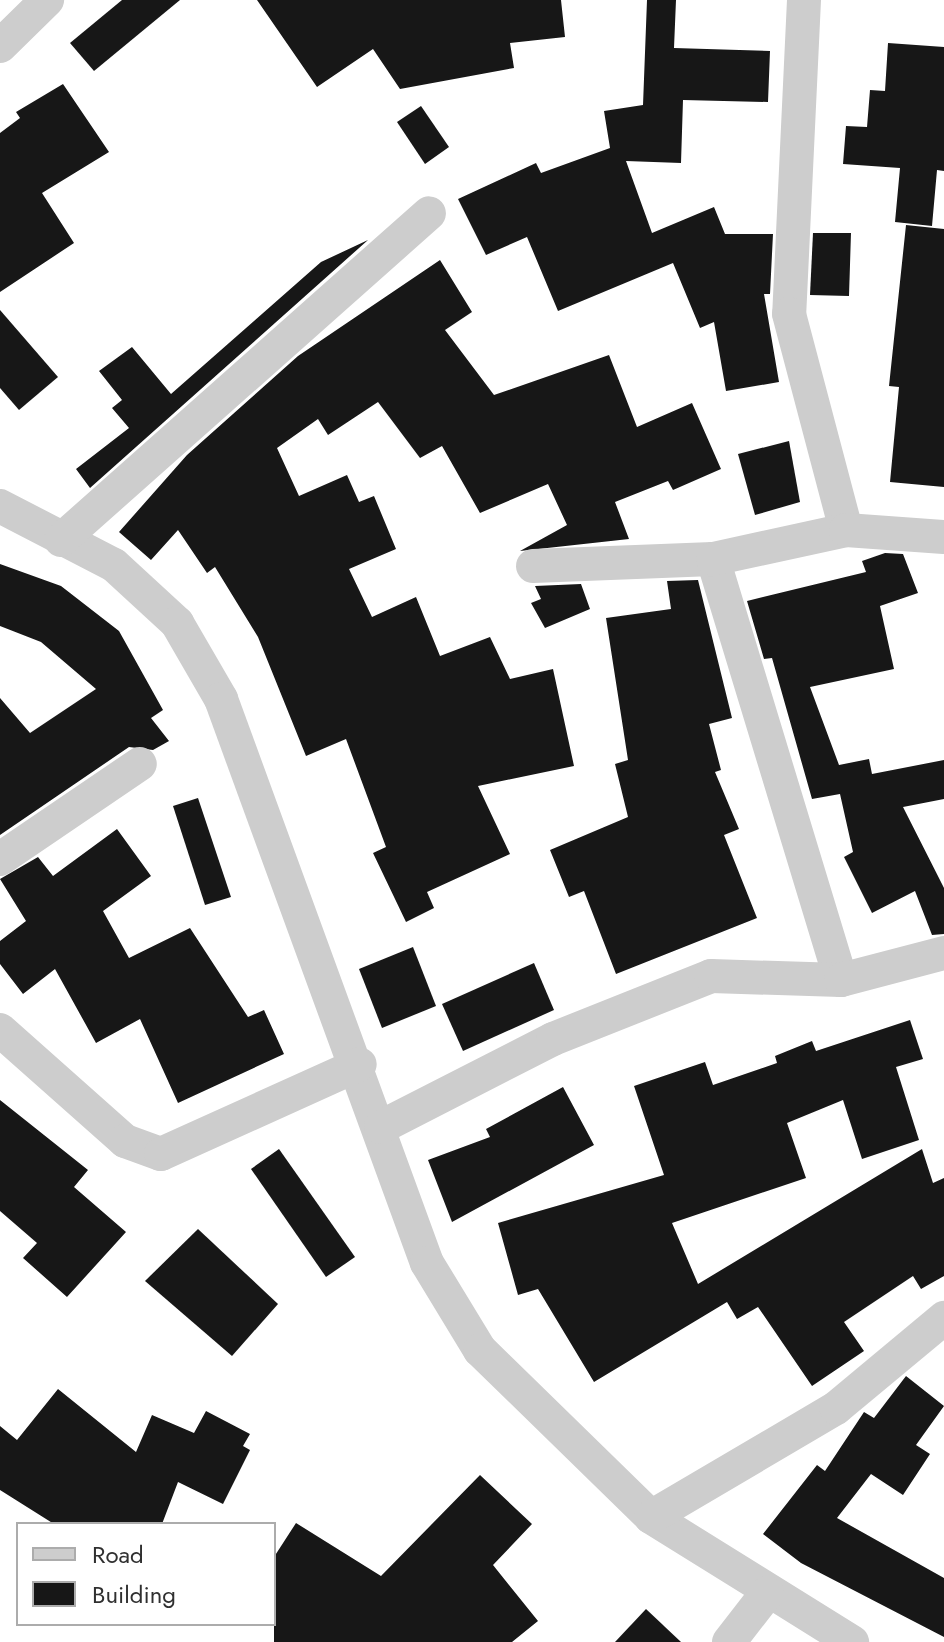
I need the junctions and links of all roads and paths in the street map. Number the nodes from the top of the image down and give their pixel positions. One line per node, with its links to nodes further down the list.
1 (47, 0): 3 (street)
2 (804, 0): 6 (street)
3 (0, 46)
4 (429, 213): 8 (street)
5 (0, 506): 8 (street)
6 (846, 530): 7 (street); 9 (street)
7 (944, 537)
8 (61, 540): 16 (street)
9 (713, 559): 10 (street); 14 (street)
10 (533, 566)
11 (140, 764): 12 (street)
12 (0, 859)
13 (944, 953): 14 (street)
14 (841, 980): 17 (street)
15 (0, 1030): 16 (street)
16 (360, 1064): 17 (street)
17 (381, 1127): 19 (street)
18 (944, 1318): 19 (street)
19 (651, 1517): 20 (street)
20 (767, 1593): 21 (street); 22 (street)
21 (729, 1642)
22 (852, 1642)

